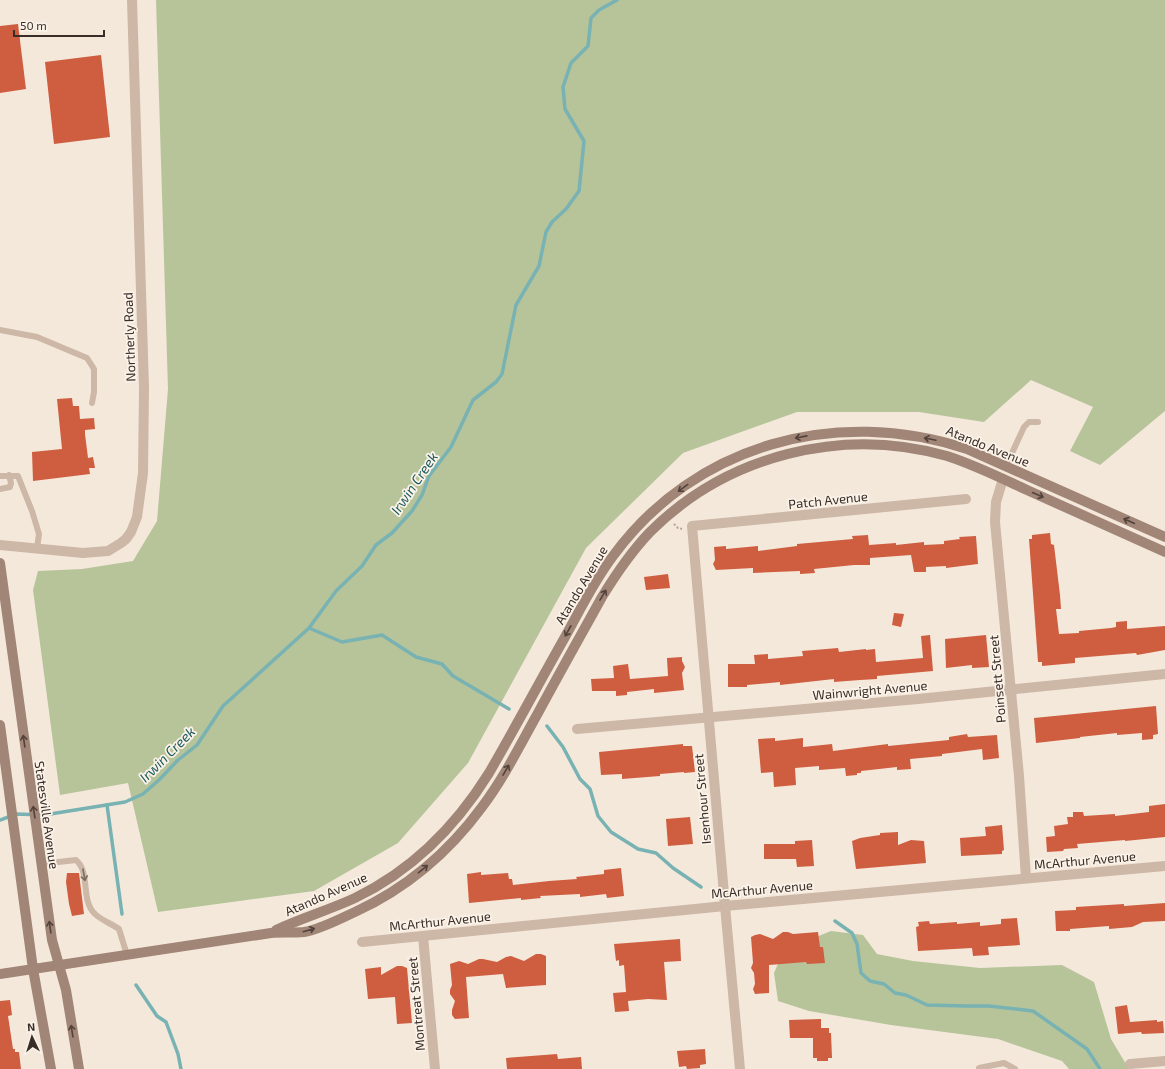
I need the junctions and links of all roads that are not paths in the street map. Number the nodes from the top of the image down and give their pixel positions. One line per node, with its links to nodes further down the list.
1 (132, 0): 14 (street, Northerly Road)
2 (0, 330): 3 (lane)
3 (92, 404)
4 (1038, 422): 5 (lane)
5 (1006, 466): 12 (main road, Atando Avenue, one-way to 5); 26 (main road, Atando Avenue, one-way to 26)
6 (9, 475): 7 (lane); 9 (lane); 14 (lane)
7 (0, 476)
8 (1003, 479): 15 (main road, Atando Avenue, one-way to 15); 18 (street, Poinsett Street); 26 (main road, Atando Avenue, one-way to 8)
9 (0, 489)
10 (966, 499): 11 (street, Patch Avenue)
11 (692, 526): 19 (street, Isenhour Street)
12 (1165, 537)
13 (0, 544): 14 (street, Northerly Road)
14 (37, 548)
15 (1165, 552)
16 (0, 563): 22 (main road, Statesville Avenue, one-way to 16)
17 (1165, 674): 18 (street, Wainwright Avenue)
18 (1011, 689): 19 (street, Wainwright Avenue); 24 (street, Poinsett Street)
19 (708, 717): 21 (street, Wainwright Avenue); 25 (street, Isenhour Street)
20 (0, 725): 31 (main road)
21 (577, 729)
22 (41, 864): 29 (lane, one-way to 29); 30 (main road, Statesville Avenue, one-way to 22)
23 (1165, 866): 24 (street, McArthur Avenue)
24 (1026, 878): 25 (street, McArthur Avenue)
25 (725, 906): 27 (street, McArthur Avenue); 39 (street, Isenhour Street)
26 (271, 933): 29 (main road, Atando Avenue)
27 (422, 936): 28 (street, McArthur Avenue); 38 (street, Montreat Street)
28 (362, 942)
29 (127, 955): 30 (main road, Atando Avenue)
30 (59, 965): 31 (main road, Atando Avenue); 37 (main road, Statesville Avenue, one-way to 30)
31 (33, 969): 32 (main road, Atando Avenue); 36 (main road)
32 (0, 974)
33 (1165, 1061): 34 (street)
34 (1130, 1064)
35 (979, 1068): 40 (lane)
36 (51, 1069)
37 (79, 1069)
38 (435, 1069)
39 (740, 1069)
40 (1015, 1069)

